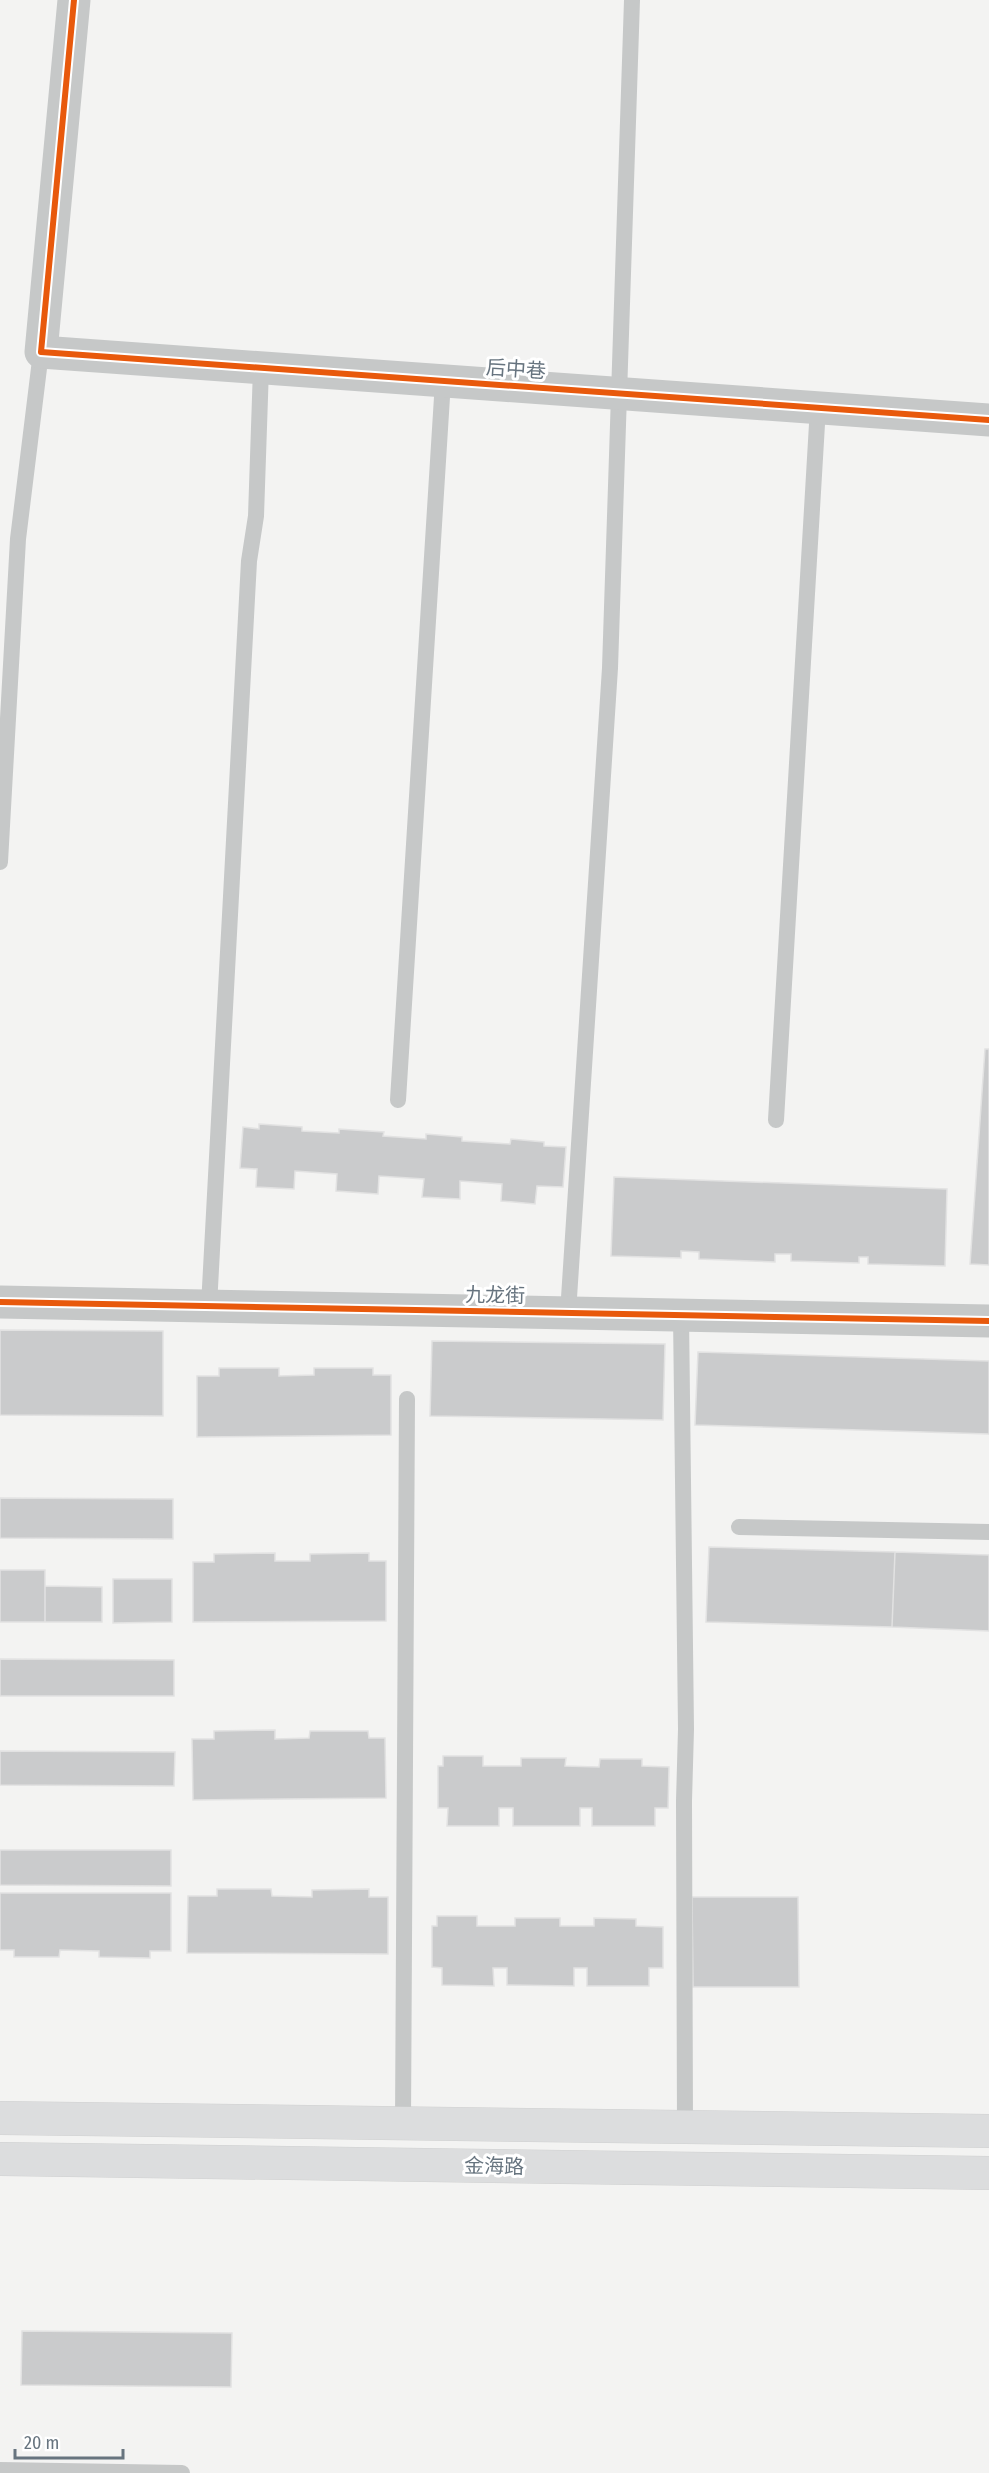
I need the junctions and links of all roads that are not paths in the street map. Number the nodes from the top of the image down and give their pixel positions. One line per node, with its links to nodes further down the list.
1 (74, 0): 3 (street)
2 (632, 0): 6 (lane)
3 (41, 352): 4 (street, 后中巷); 9 (lane)
4 (261, 368): 5 (street, 后中巷); 13 (lane)
5 (443, 381): 6 (street, 后中巷); 10 (lane)
6 (619, 393): 7 (street, 后中巷); 14 (lane)
7 (819, 407): 8 (street, 后中巷); 11 (lane)
8 (989, 420)
9 (0, 862)
10 (398, 1100)
11 (776, 1120)
12 (0, 1302): 13 (street, 九龙街)
13 (209, 1306): 14 (street, 九龙街)
14 (568, 1313): 15 (street, 九龙街)
15 (681, 1315): 16 (street, 九龙街); 22 (lane)
16 (989, 1321)
17 (407, 1399): 21 (lane)
18 (739, 1527): 19 (lane)
19 (989, 1532)
20 (0, 2118): 21 (main road)
21 (403, 2124): 22 (main road)
22 (685, 2127): 23 (main road)
23 (989, 2132)
24 (0, 2159): 25 (main road, 金海路)
25 (989, 2173)
26 (0, 2470): 27 (lane)
27 (182, 2473)

